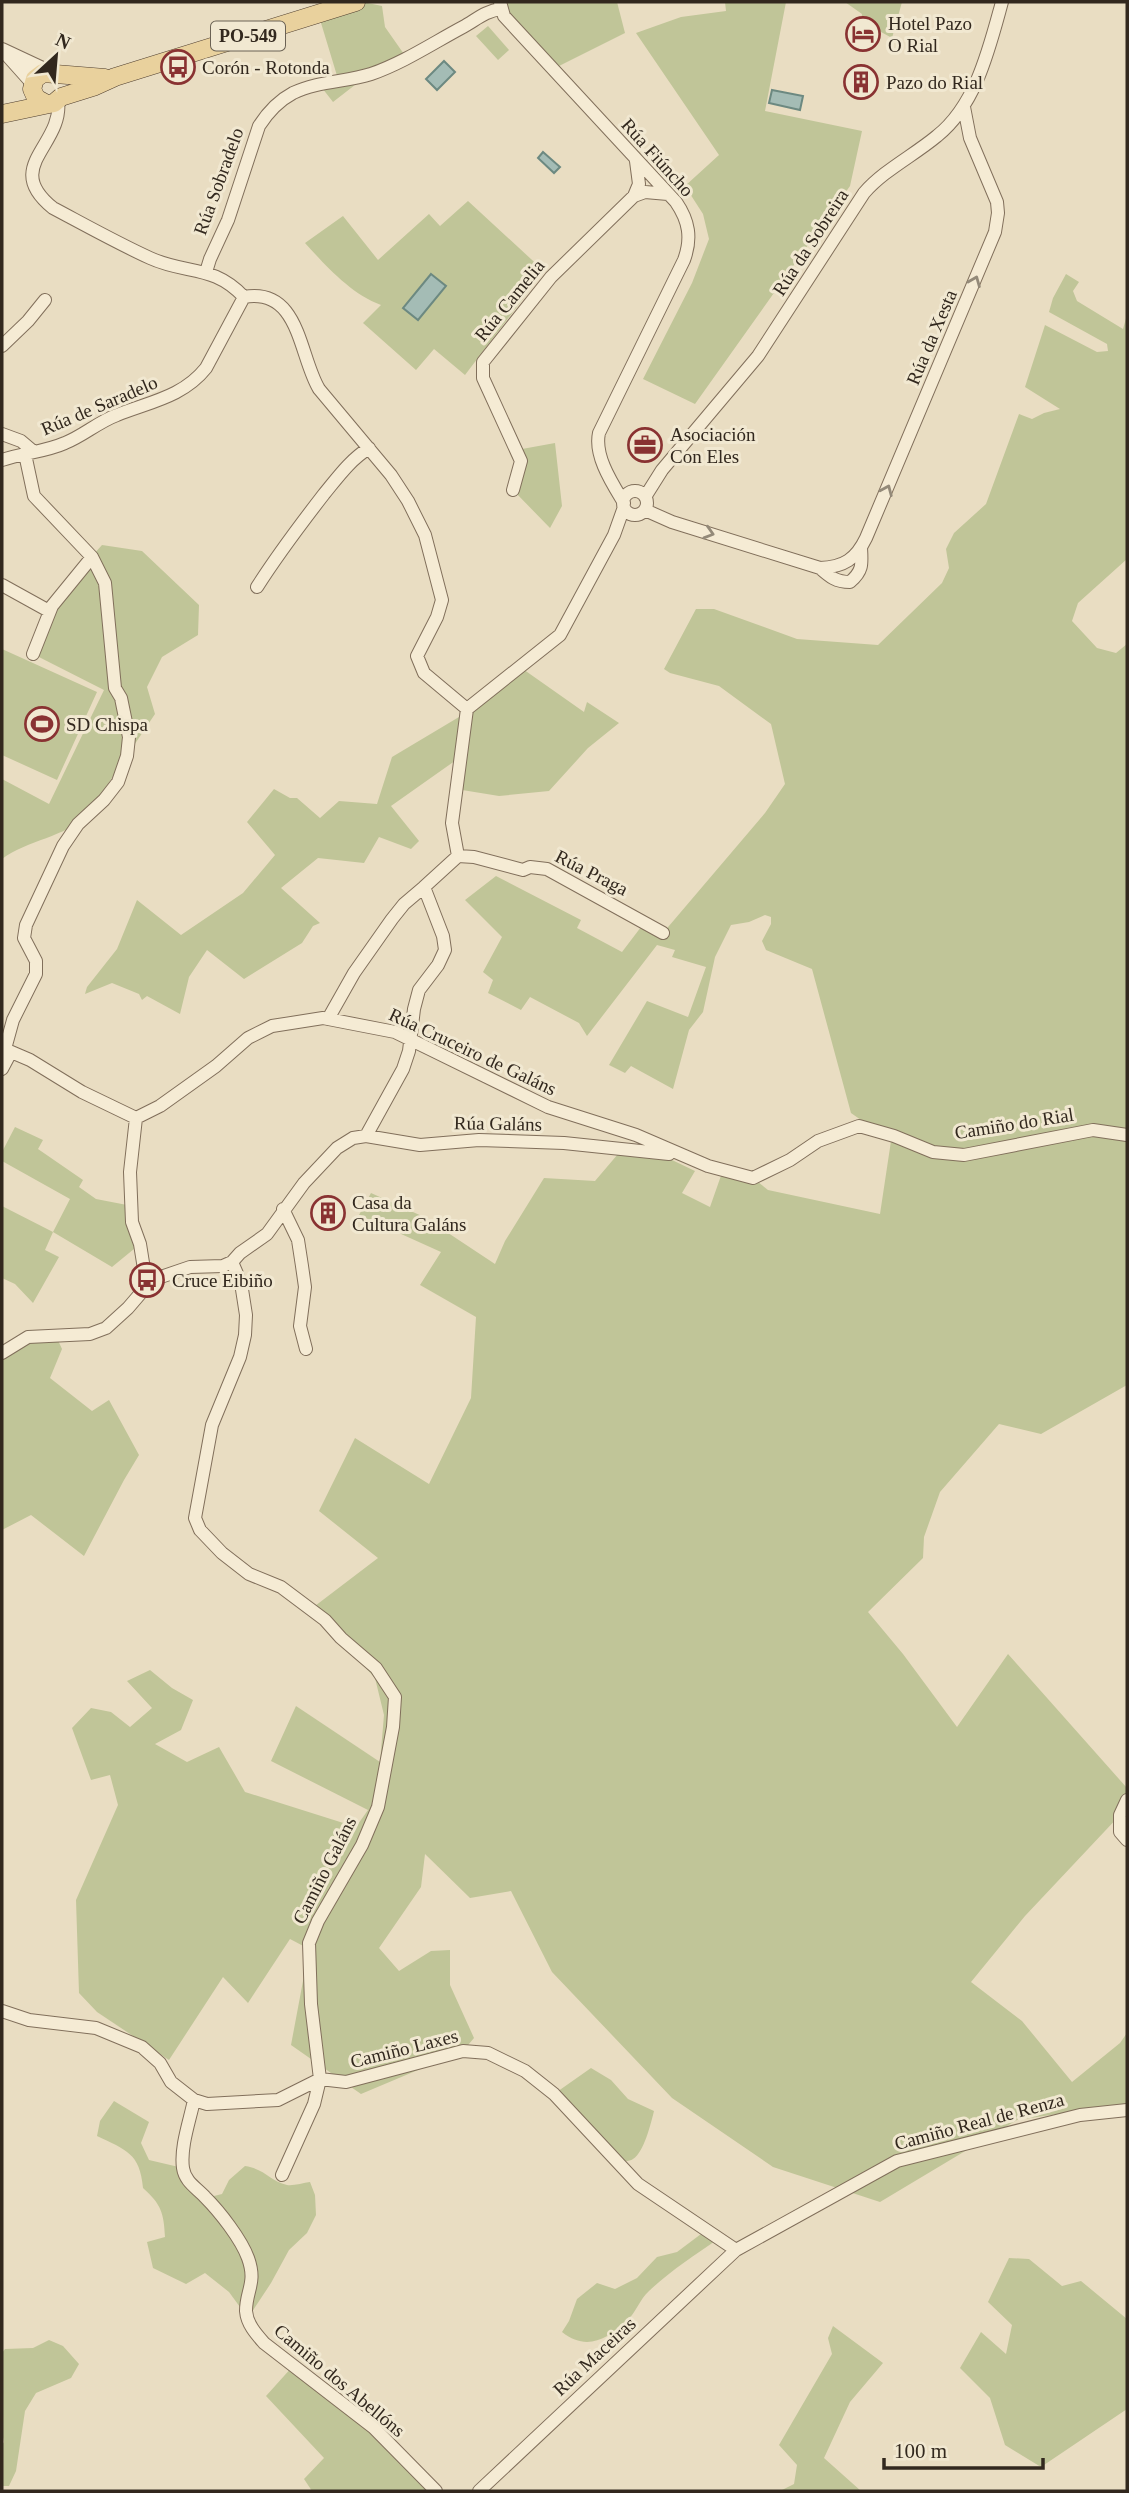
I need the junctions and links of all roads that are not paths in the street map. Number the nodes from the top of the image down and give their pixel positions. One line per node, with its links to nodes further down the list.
1 (356, 2): 6 (main road, PO-549)
2 (1002, 2): 9 (street, Rúa da Sobreira)
3 (501, 4): 13 (street, Rúa Fiúncho); 17 (street, Rúa Sobradelo)
4 (2, 50): 5 (street); 7 (street)
5 (53, 74): 6 (main road, PO-549); 7 (main road, PO-549); 8 (main road)
6 (115, 77): 8 (main road, PO-549)
7 (32, 86): 8 (main road); 10 (main road, PO-549)
8 (55, 100): 10 (main road, PO-549); 17 (street)
9 (964, 107): 11 (street, Rúa da Sobreira); 12 (street, Rúa da Xesta)
10 (4, 114)
11 (939, 134): 12 (street); 27 (street, Rúa da Sobreira)
12 (970, 138): 30 (street, Rúa da Xesta, one-way to 12)
13 (635, 159): 14 (street, Rúa Fiúncho); 15 (street)
14 (653, 178): 15 (street, Rúa Camelia); 16 (street, Rúa Fiúncho)
15 (639, 190): 16 (street); 26 (street, Rúa Camelia)
16 (668, 194): 25 (street, Rúa Fiúncho)
17 (206, 272): 18 (street)
18 (244, 297): 22 (street); 23 (street, Rúa de Saradelo)
19 (45, 300): 20 (street)
20 (2, 346)
21 (2, 434): 23 (street)
22 (369, 448): 34 (street); 37 (street)
23 (30, 453): 24 (street, Rúa de Saradelo); 31 (street)
24 (2, 460)
25 (611, 476): 27 (street); 28 (street, Rúa Fiúncho)
26 (513, 490)
27 (641, 503): 28 (street); 28 (street); 29 (street, Rúa da Sobreira); 32 (street, Rúa da Xesta, one-way to 32)
28 (624, 505): 29 (street, Rúa da Sobreira)
29 (614, 535): 37 (street, Rúa da Sobreira)
30 (861, 548): 32 (street); 32 (street, Rúa da Xesta)
31 (92, 557): 35 (street); 43 (street)
32 (820, 568)
33 (2, 585): 35 (street)
34 (257, 587)
35 (49, 611): 36 (street)
36 (33, 654)
37 (467, 709): 38 (street)
38 (458, 856): 39 (street); 40 (street, Rúa Praga)
39 (424, 887): 41 (street); 42 (street)
40 (663, 933)
41 (328, 1019): 42 (street, Rúa Cruceiro de Galáns); 45 (street, Rúa Cruceiro de Galáns)
42 (410, 1038): 46 (street, Rúa Cruceiro de Galáns); 48 (street)
43 (6, 1049): 44 (street); 45 (street)
44 (2, 1069)
45 (136, 1118): 53 (street)
46 (636, 1135): 49 (street); 50 (street, Rúa Cruceiro de Galáns)
47 (1127, 1135): 50 (street, Camiño do Rial)
48 (366, 1136): 49 (street, Rúa Galáns); 51 (street)
49 (630, 1149): 50 (street, Rúa Galáns)
50 (676, 1151)
51 (284, 1209): 52 (street); 54 (street)
52 (232, 1262): 53 (street); 59 (street, Camiño Galáns)
53 (152, 1280): 55 (street)
54 (306, 1349)
55 (2, 1353)
56 (1127, 1800): 57 (street)
57 (1127, 1840)
58 (2, 2011): 60 (street)
59 (320, 2079): 60 (street, Camiño Laxes); 62 (street, Camiño Galáns); 63 (street, Camiño Laxes)
60 (194, 2100): 64 (street, Camiño dos Abellóns)
61 (1127, 2110): 63 (street, Camiño Real de Renza)
62 (282, 2175)
63 (736, 2250): 65 (street, Rúa Maceiras)
64 (436, 2491)
65 (479, 2491)

